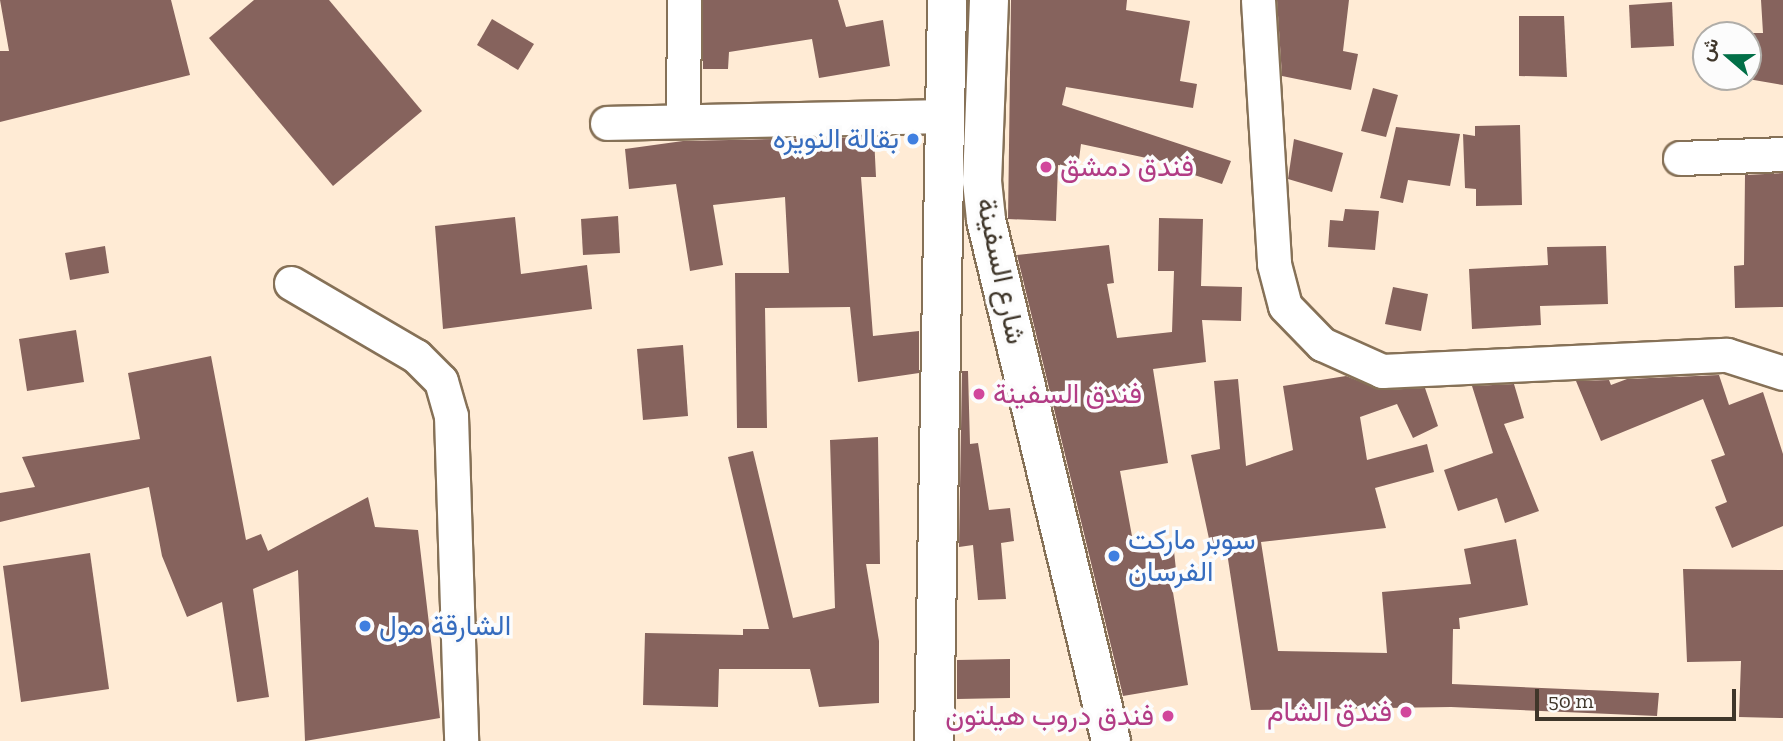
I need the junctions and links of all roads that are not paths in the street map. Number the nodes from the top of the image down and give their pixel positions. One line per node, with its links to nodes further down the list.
1 (684, 0): 6 (street)
2 (947, 0): 5 (street, شارع السفينة)
3 (989, 0): 10 (street, شارع السفينة)
4 (1258, 0): 12 (street)
5 (943, 116): 6 (street); 10 (street, شارع السفينة)
6 (683, 118): 7 (street)
7 (607, 123)
8 (1783, 154): 9 (street)
9 (1680, 158)
10 (965, 182): 14 (street, شارع السفينة); 15 (street, شارع السفينة)
11 (290, 283): 13 (street)
12 (1783, 373)
13 (461, 741)
14 (934, 741)
15 (1111, 741)

